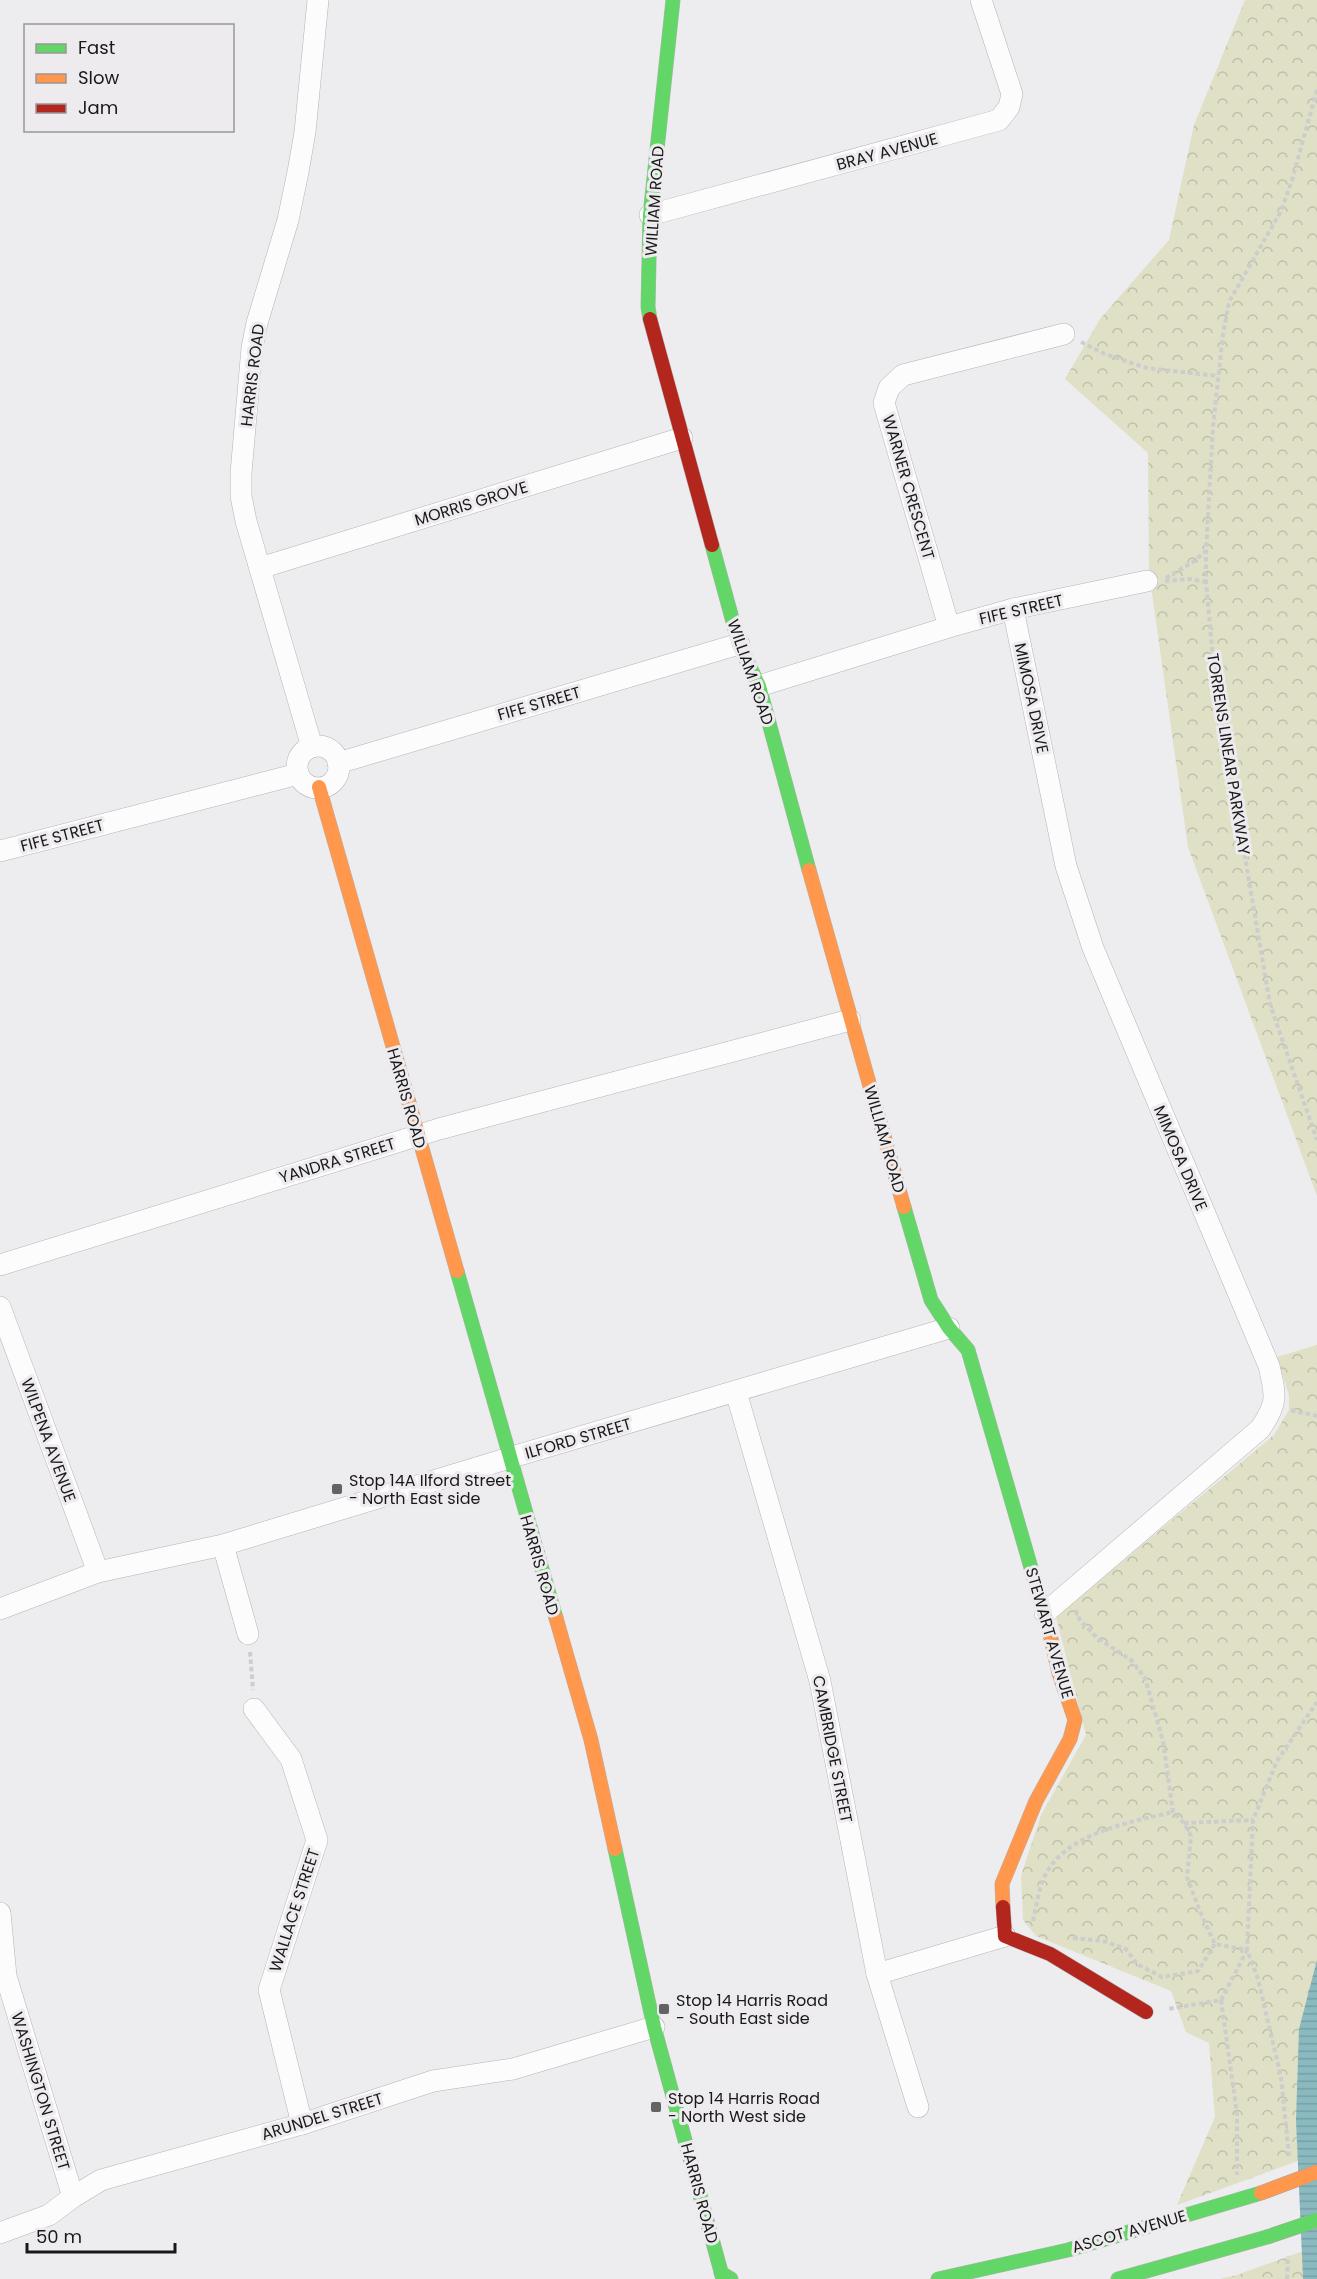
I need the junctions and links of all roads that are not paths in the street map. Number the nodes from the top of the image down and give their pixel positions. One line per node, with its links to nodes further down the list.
1 (318, 0): 7 (street, HARRIS ROAD)
2 (673, 0): 4 (main road, WILLIAM ROAD)
3 (981, 0): 4 (street, BRAY AVENUE)
4 (650, 215): 6 (main road, WILLIAM ROAD)
5 (1064, 334): 10 (street, WARNER CRESCENT)
6 (682, 438): 7 (street, MORRIS GROVE); 11 (main road, WILLIAM ROAD)
7 (260, 568): 13 (street, HARRIS ROAD)
8 (1147, 581): 9 (street, FIFE STREET)
9 (1013, 609): 10 (street, FIFE STREET); 28 (street, MIMOSA DRIVE)
10 (949, 627): 12 (street, FIFE STREET)
11 (739, 644): 12 (main road, WILLIAM ROAD); 14 (street, FIFE STREET)
12 (759, 686): 18 (main road, WILLIAM ROAD)
13 (312, 747): 14 (street); 15 (street)
14 (338, 763): 16 (street)
15 (298, 774): 16 (street); 17 (street, FIFE STREET)
16 (319, 788): 19 (main road, HARRIS ROAD)
17 (0, 851)
18 (850, 1020): 19 (street, YANDRA STREET); 22 (main road, WILLIAM ROAD)
19 (417, 1135): 20 (street, YANDRA STREET); 24 (main road, HARRIS ROAD)
20 (0, 1265)
21 (0, 1307): 26 (street, WILPENA AVENUE)
22 (949, 1329): 23 (street, ILFORD STREET); 28 (main road, STEWART AVENUE)
23 (736, 1392): 24 (street, ILFORD STREET); 33 (street, CAMBRIDGE STREET)
24 (509, 1458): 25 (street, ILFORD STREET); 35 (main road, HARRIS ROAD)
25 (224, 1545): 26 (street, ILFORD STREET); 29 (street)
26 (98, 1572): 27 (street, ILFORD STREET)
27 (0, 1609)
28 (1045, 1613): 32 (main road, STEWART AVENUE)
29 (248, 1634)
30 (254, 1709): 37 (street, WALLACE STREET)
31 (0, 1913): 39 (street, WASHINGTON STREET)
32 (1005, 1936): 33 (street); 34 (main road)
33 (877, 1974): 36 (street, CAMBRIDGE STREET)
34 (1146, 2012)
35 (654, 2027): 37 (street, ARUNDEL STREET); 42 (main road, HARRIS ROAD)
36 (918, 2107)
37 (302, 2124): 39 (street, ARUNDEL STREET)
38 (1317, 2172): 43 (main road, ASCOT AVENUE, bridge)
39 (73, 2197): 41 (street, ARUNDEL STREET)
40 (1317, 2220): 44 (main road, bridge)
41 (0, 2233)
42 (725, 2277)
43 (938, 2279)
44 (1118, 2279)

